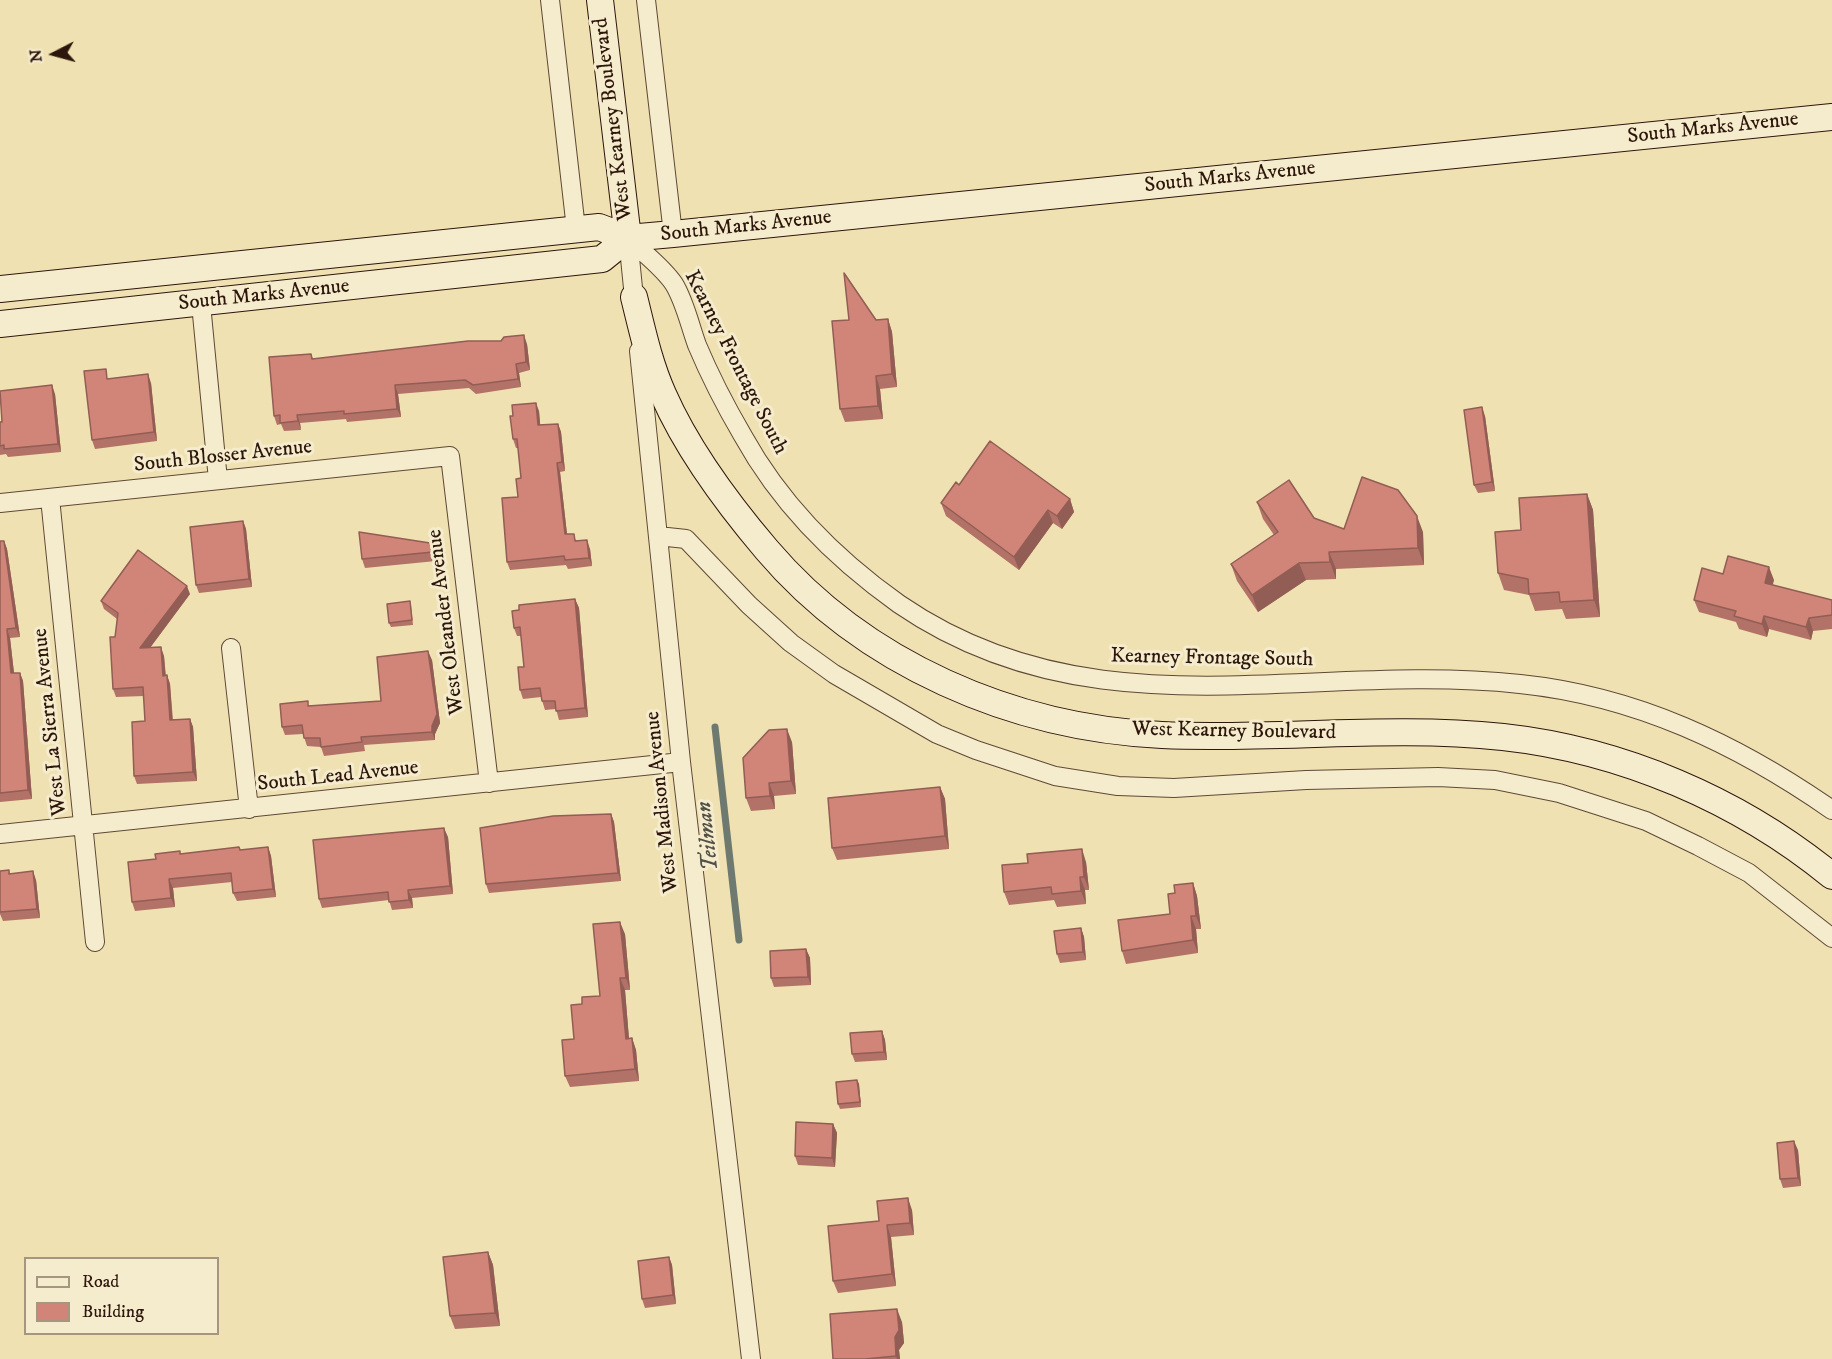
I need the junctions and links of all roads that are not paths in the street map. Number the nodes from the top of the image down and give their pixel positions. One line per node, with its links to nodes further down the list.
1 (550, 0): 5 (street)
2 (600, 0): 7 (main road, West Kearney Boulevard)
3 (646, 0): 6 (street)
4 (1832, 117): 6 (main road, South Marks Avenue)
5 (576, 229): 7 (main road, South Marks Avenue); 8 (main road, South Marks Avenue)
6 (673, 234): 7 (main road, South Marks Avenue)
7 (628, 238): 9 (street, West Madison Avenue); 10 (main road, South Marks Avenue); 21 (street, Kearney Frontage South)
8 (0, 289)
9 (634, 297): 16 (street, West Madison Avenue); 24 (main road, West Kearney Boulevard)
10 (201, 304): 11 (main road, South Marks Avenue); 13 (street)
11 (0, 324)
12 (450, 456): 13 (street, South Blosser Avenue); 19 (street, West Oleander Avenue)
13 (218, 480): 14 (street, South Blosser Avenue)
14 (50, 498): 15 (street, South Blosser Avenue); 22 (street, West La Sierra Avenue)
15 (0, 503)
16 (658, 536): 18 (street, West Madison Avenue); 25 (street)
17 (231, 648): 20 (street)
18 (681, 762): 19 (street, South Lead Avenue); 27 (street, West Madison Avenue)
19 (489, 783): 20 (street, South Lead Avenue)
20 (249, 809): 22 (street, South Lead Avenue)
21 (1832, 810)
22 (85, 826): 23 (street, South Lead Avenue); 26 (street, West La Sierra Avenue)
23 (0, 834)
24 (1832, 876)
25 (1832, 938)
26 (95, 942)
27 (751, 1359)

